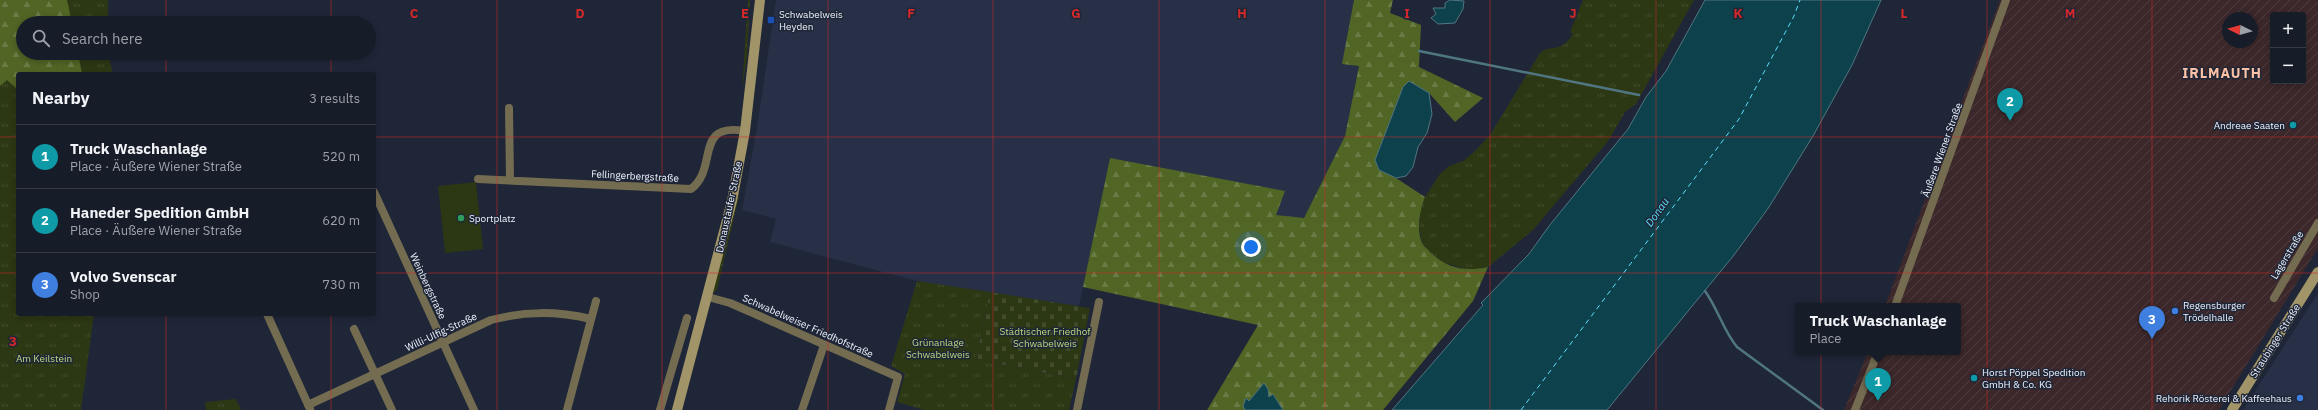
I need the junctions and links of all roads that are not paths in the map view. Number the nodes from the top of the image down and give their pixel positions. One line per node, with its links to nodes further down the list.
1 (760, 0): 4 (main road, Donaustaufer Straße)
2 (2006, 0): 14 (street, Äußere Wiener Straße)
3 (509, 108): 6 (street)
4 (745, 130): 6 (street, Fellingerbergstraße); 10 (main road, Donaustaufer Straße)
5 (478, 179): 6 (street, Fellingerbergstraße)
6 (510, 180)
7 (376, 196): 19 (street, Weinbergstraße)
8 (2318, 223): 11 (street, Lagerstraße)
9 (2318, 272): 33 (main road, Straubinger Straße)
10 (708, 297): 20 (street, Schwabelweiser Friedhofstraße); 28 (main road, Donaustaufer Straße)
11 (2274, 298)
12 (596, 301): 17 (street)
13 (1099, 302): 31 (street)
14 (1896, 303)
15 (268, 316): 23 (street)
16 (687, 318): 27 (street)
17 (591, 319): 19 (street, Willi-Ulfig-Straße); 26 (street)
18 (354, 329): 22 (street)
19 (442, 342): 22 (street, Willi-Ulfig-Straße); 25 (street, Weinbergstraße)
20 (824, 345): 29 (street); 30 (street, Schwabelweiser Friedhofstraße)
21 (1877, 355): 32 (street)
22 (374, 374): 23 (street, Willi-Ulfig-Straße); 24 (street)
23 (309, 408)
24 (392, 410)
25 (474, 410)
26 (567, 410)
27 (660, 410)
28 (677, 410)
29 (802, 410)
30 (889, 410)
31 (1077, 410)
32 (1855, 410)
33 (2232, 410)

